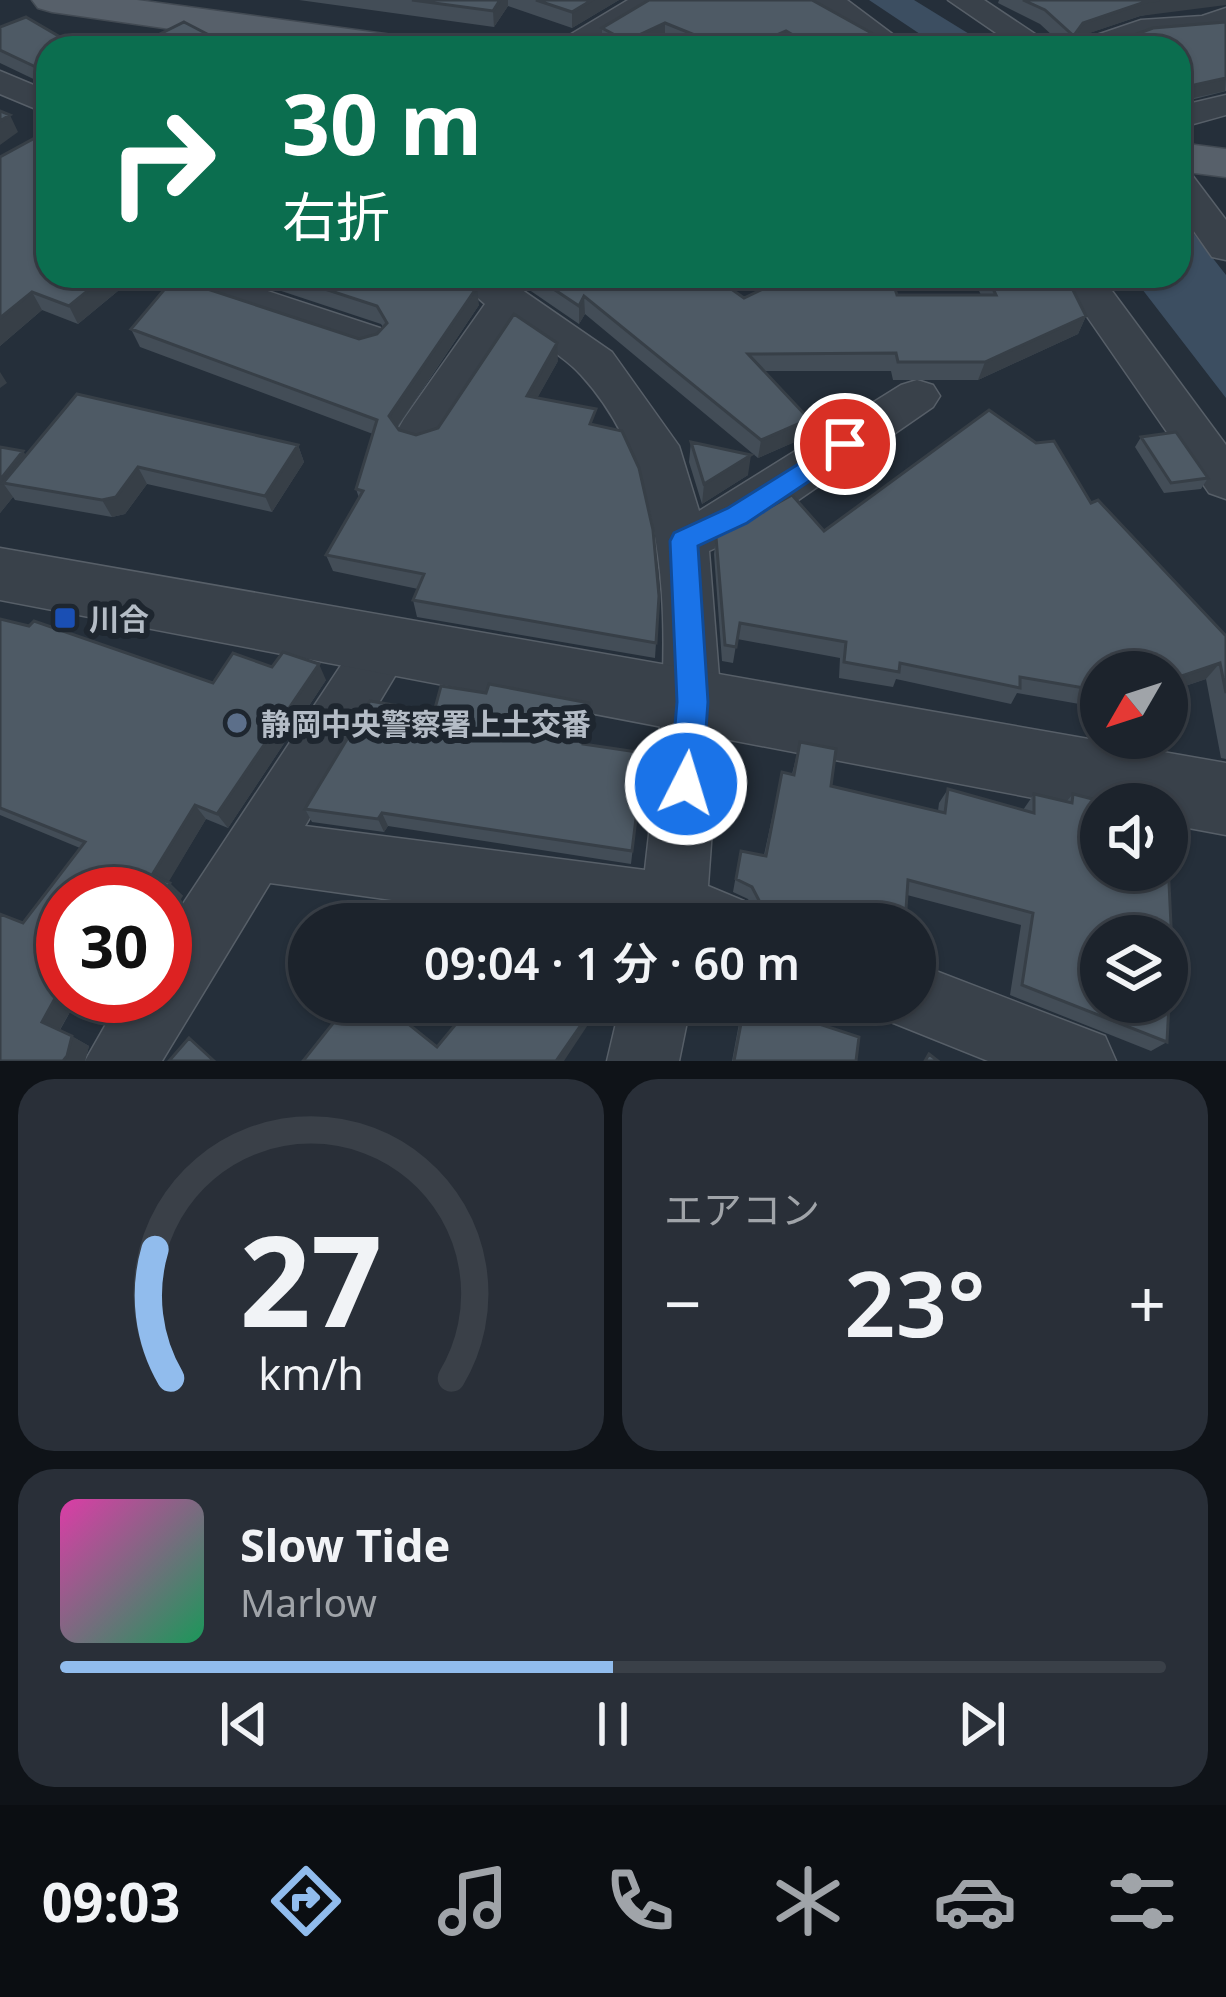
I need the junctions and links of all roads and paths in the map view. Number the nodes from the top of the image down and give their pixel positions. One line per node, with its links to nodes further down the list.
1 (52, 0): 5 (main road)
2 (826, 0): 10 (street)
3 (963, 0): 11 (street)
4 (647, 1): 9 (street)
5 (185, 8): 8 (main road)
6 (1226, 17): 7 (street)
7 (1186, 26): 12 (street); 13 (street)
8 (330, 36)
9 (585, 36)
10 (878, 36)
11 (1021, 36)
12 (1122, 36)
13 (1226, 47)
14 (0, 81): 15 (street)
15 (36, 98)
16 (1226, 105): 17 (street)
17 (1191, 114)
18 (1191, 159): 19 (main road)
19 (1226, 163)
20 (1191, 200): 21 (street)
21 (1226, 248)
22 (215, 288): 26 (street)
23 (493, 288): 28 (street)
24 (494, 288): 30 (street)
25 (1088, 288): 29 (street)
26 (365, 338)
27 (917, 396): 30 (street)
28 (422, 431)
29 (1226, 480)
30 (683, 541): 33 (street)
31 (0, 574): 32 (street)
32 (386, 646): 33 (street); 35 (street)
33 (692, 702): 34 (street); 37 (street)
34 (1226, 799)
35 (255, 850): 36 (street); 38 (street)
36 (594, 903)
37 (690, 903)
38 (192, 950)
39 (936, 1006): 42 (street)
40 (145, 1023): 43 (street)
41 (651, 1023): 44 (street)
42 (1072, 1060)
43 (121, 1061)
44 (643, 1061)

